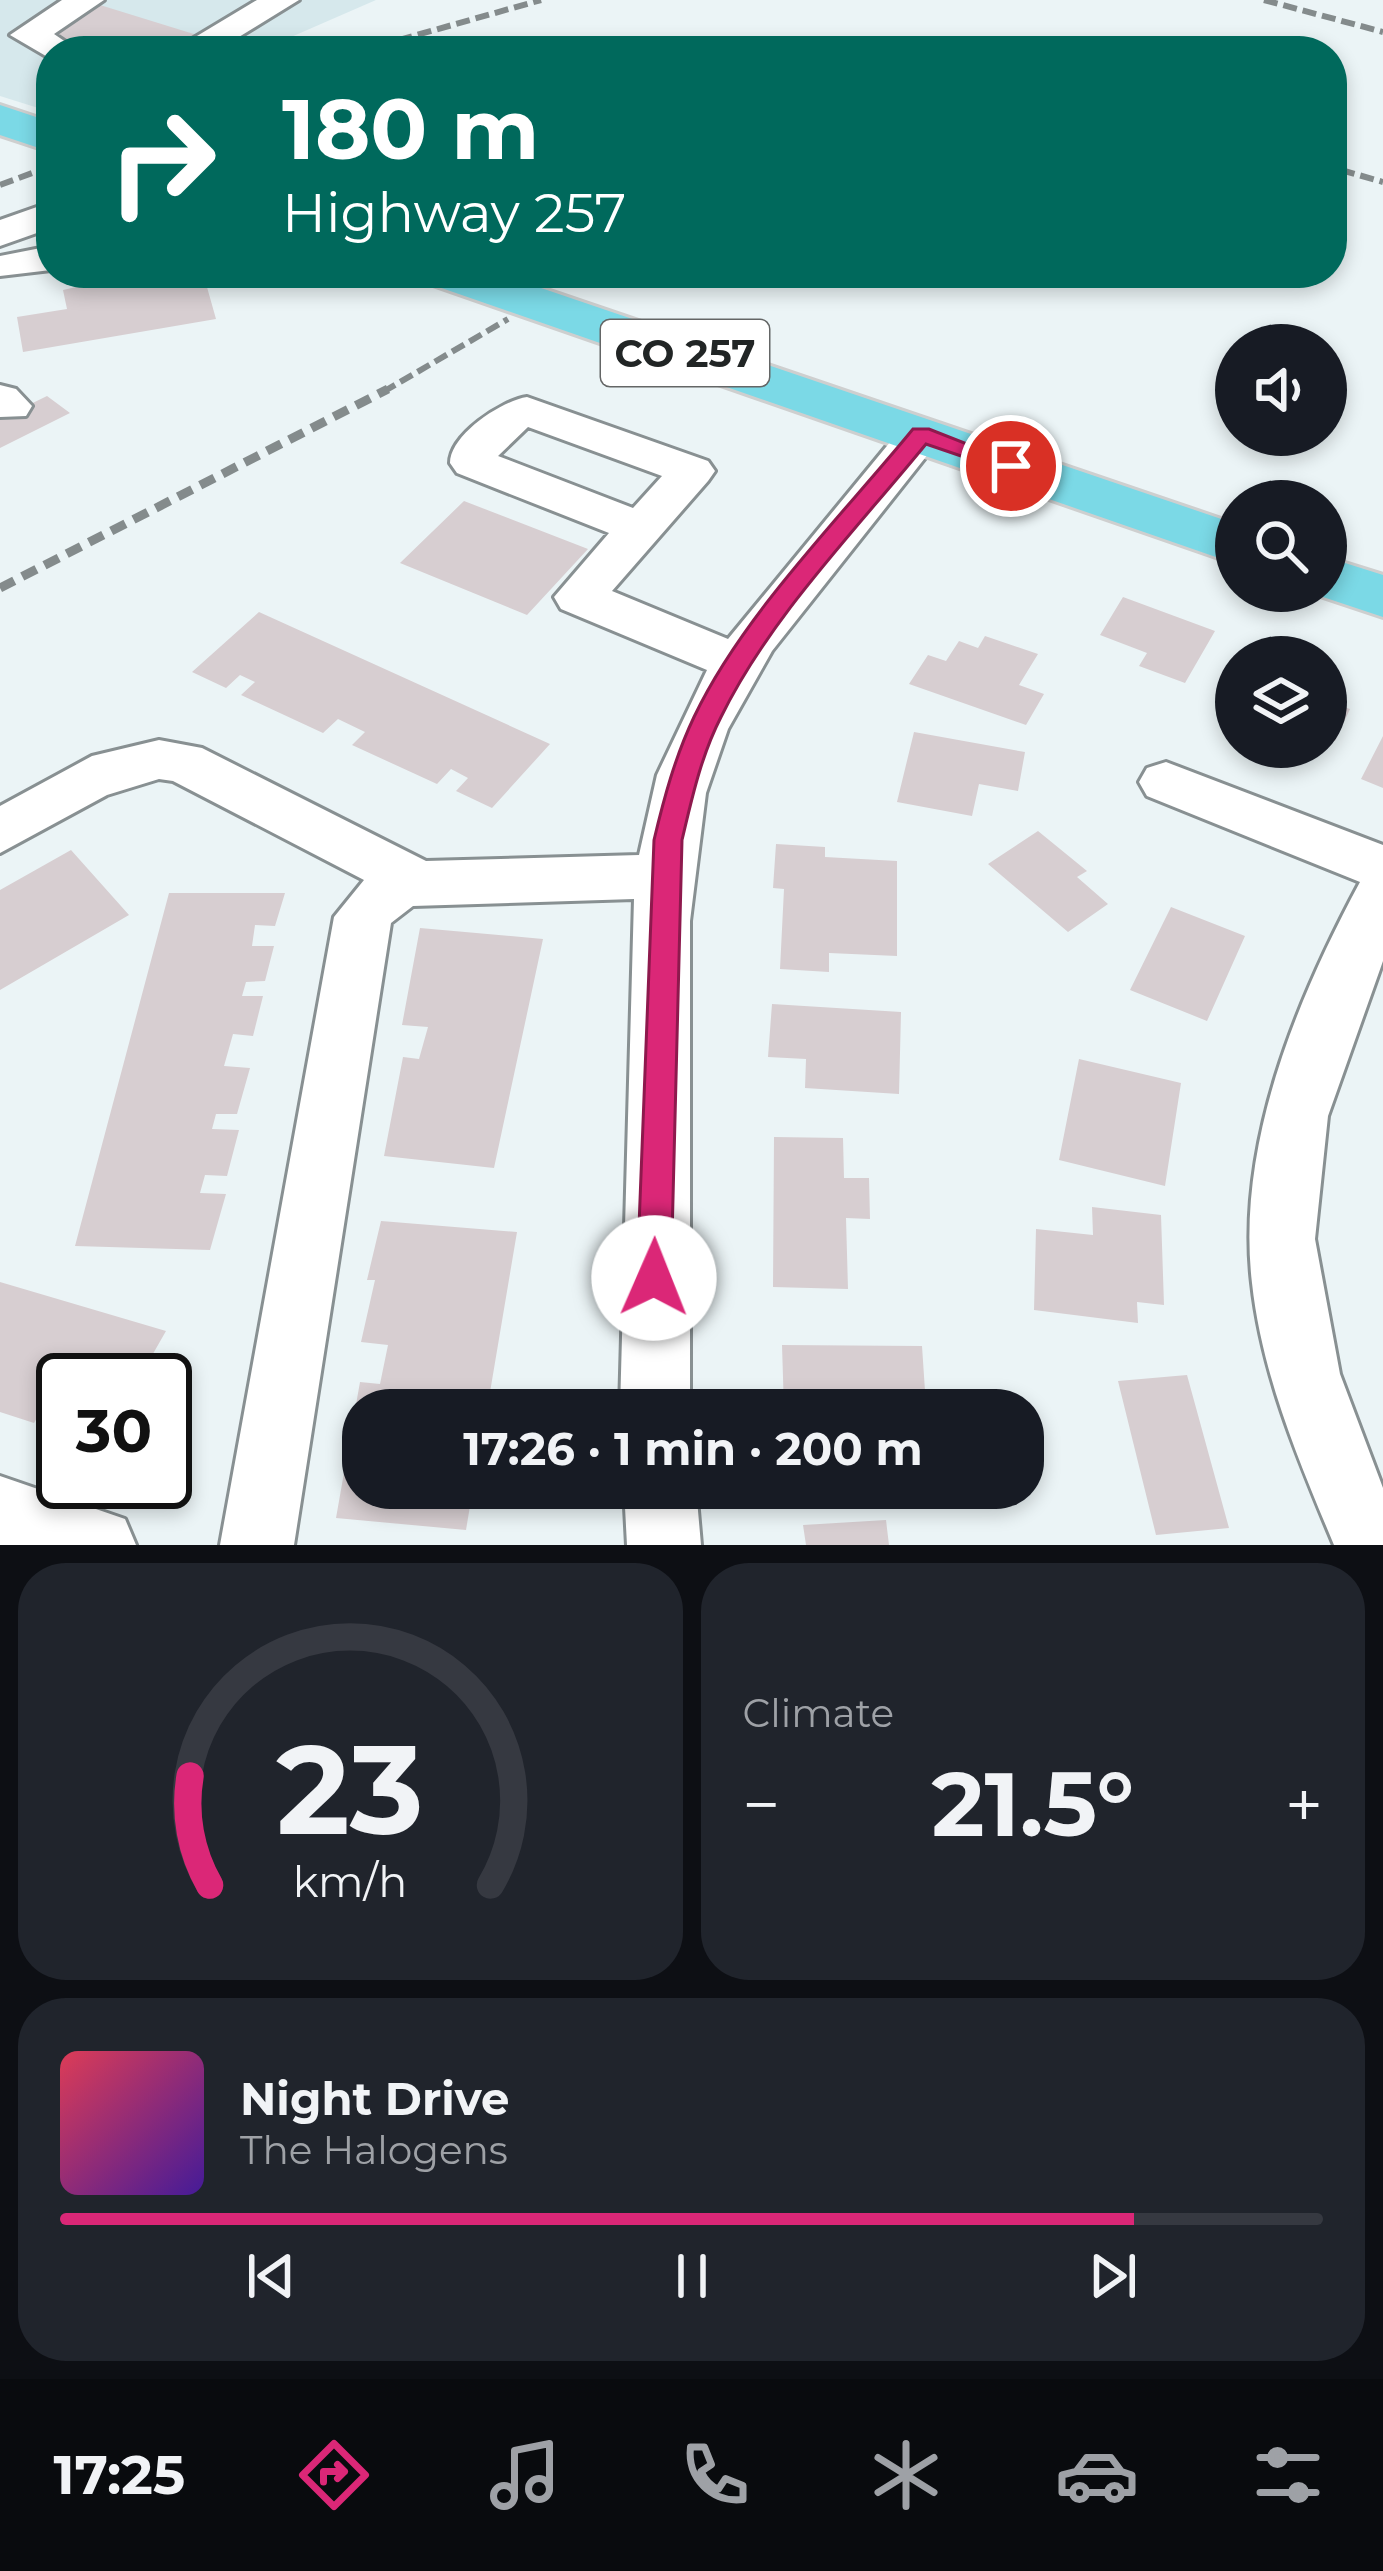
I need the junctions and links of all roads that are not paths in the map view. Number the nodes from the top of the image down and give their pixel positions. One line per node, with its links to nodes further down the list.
1 (63, 0): 5 (street)
2 (87, 0): 7 (street)
3 (219, 0): 4 (street)
4 (268, 6): 6 (street)
5 (0, 27)
6 (216, 36)
7 (36, 39)
8 (0, 119): 9 (main road)
9 (36, 132)
10 (36, 232): 11 (street)
11 (12, 261)
12 (492, 288): 13 (main road, CO 257)
13 (921, 434): 15 (main road, CO 257); 18 (street)
14 (640, 528): 14 (street); 18 (street)
15 (1215, 538)
16 (1347, 584): 17 (main road)
17 (1383, 597)
18 (740, 664): 22 (street)
19 (1166, 782): 21 (street)
20 (0, 832): 23 (street)
21 (1383, 868)
22 (665, 876): 23 (street); 25 (street)
23 (419, 884): 29 (street)
24 (1383, 892): 31 (street)
25 (655, 1389)
26 (661, 1509): 30 (street)
27 (0, 1512): 28 (street)
28 (99, 1545)
29 (257, 1545)
30 (664, 1545)
31 (1371, 1545)

